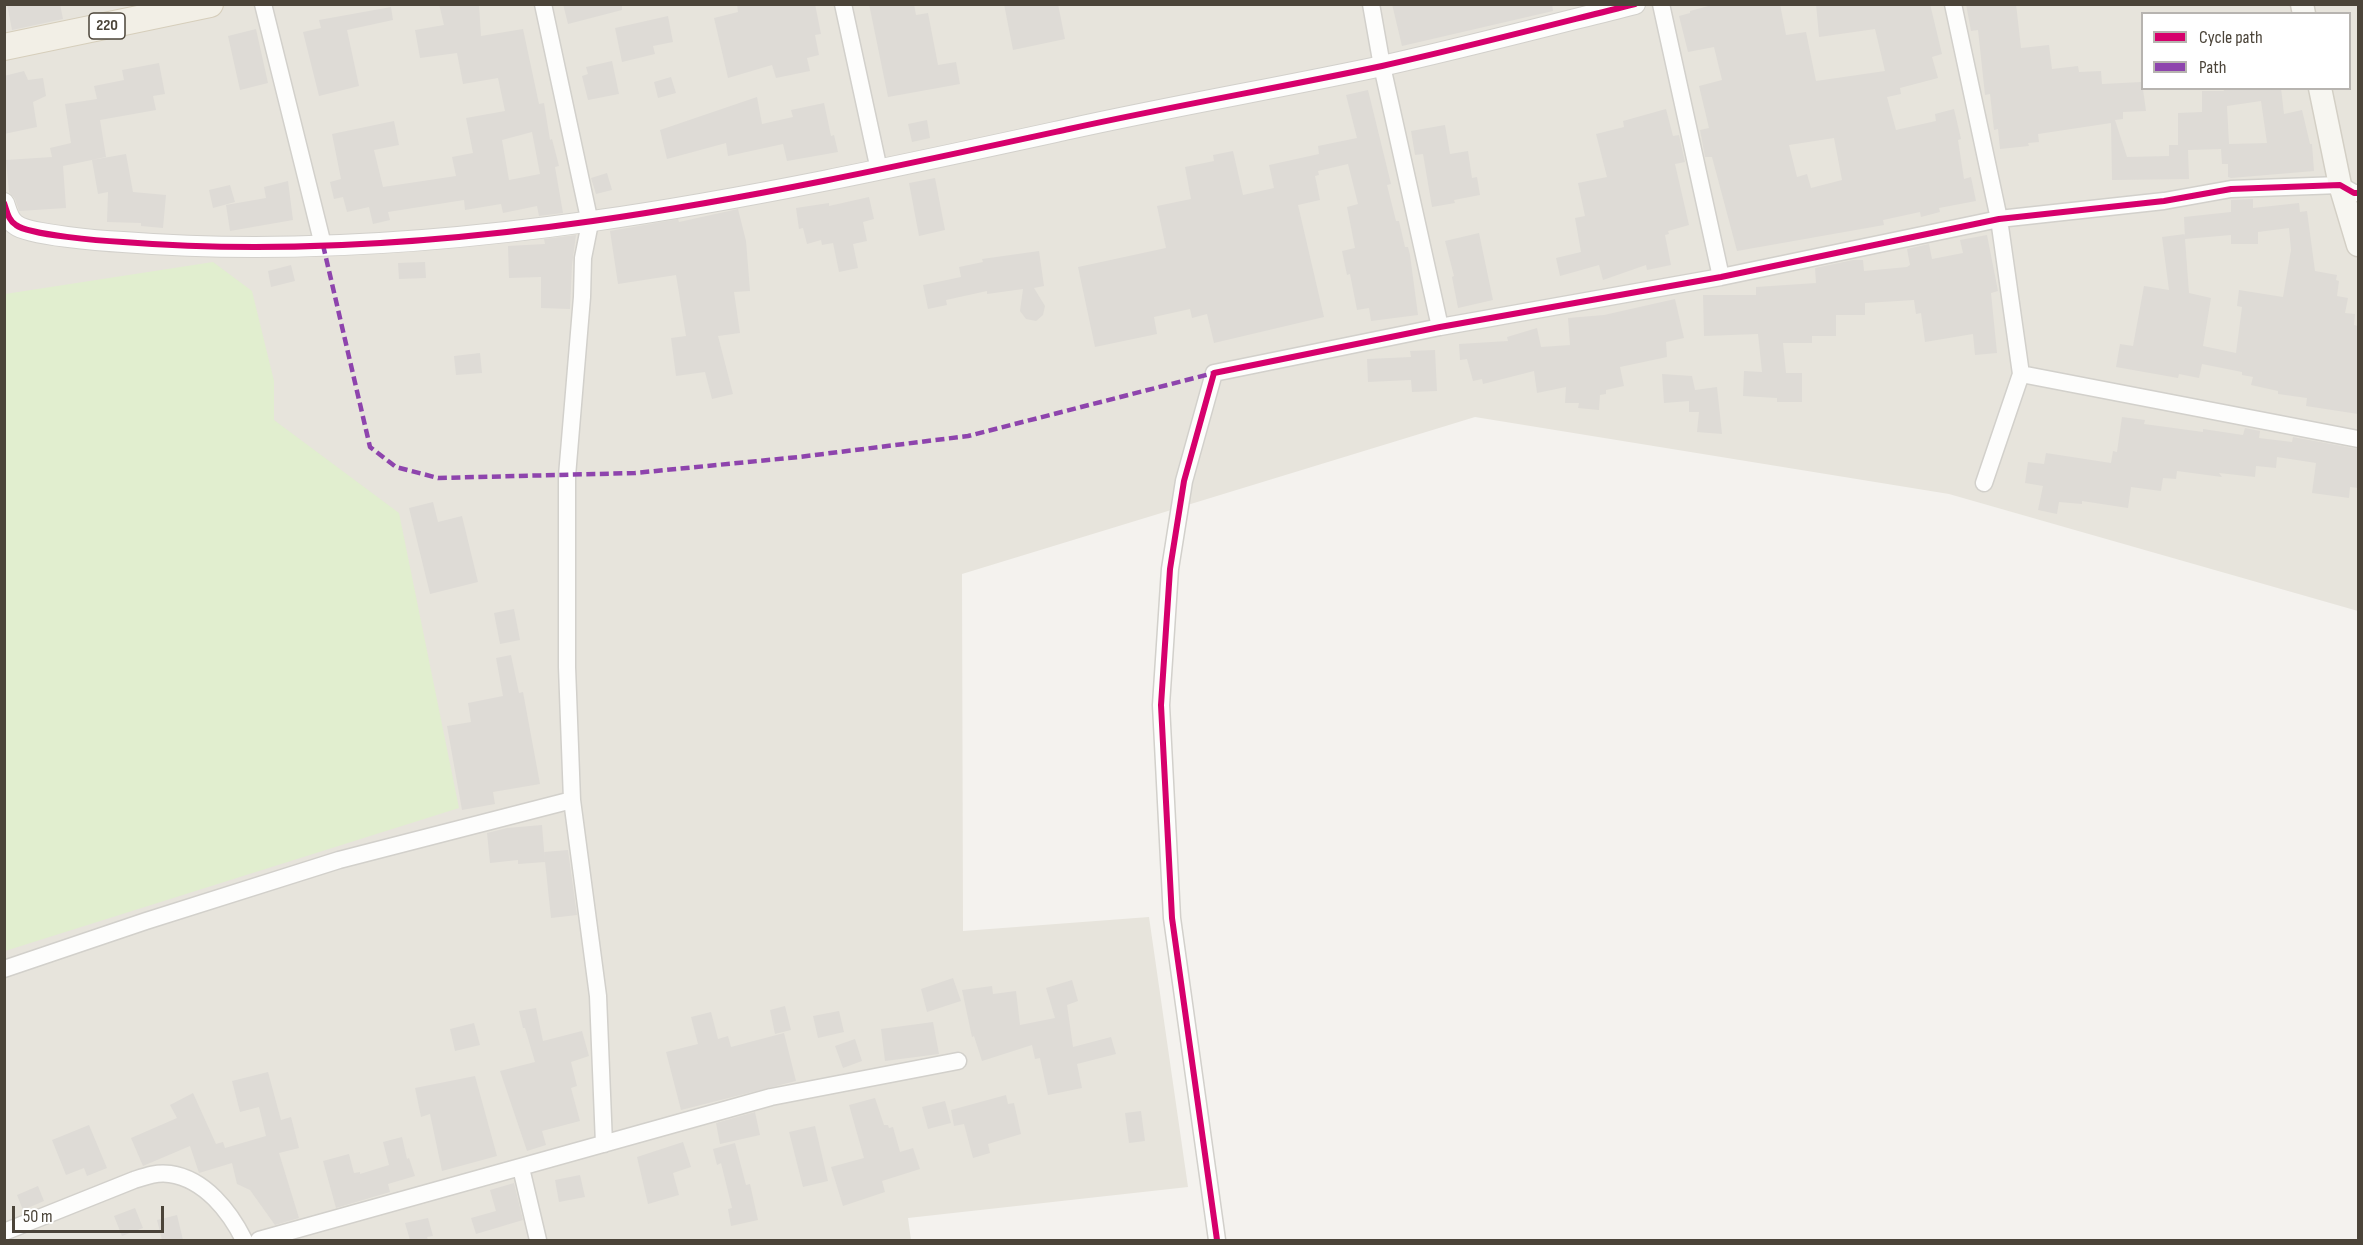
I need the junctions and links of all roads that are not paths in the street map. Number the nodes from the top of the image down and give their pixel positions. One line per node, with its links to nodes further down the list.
1 (210, 4): 9 (main road, 220)
2 (263, 4): 17 (street)
3 (543, 4): 16 (street)
4 (843, 4): 12 (street)
5 (1371, 4): 10 (street)
6 (1635, 4): 10 (street)
7 (1661, 4): 19 (street)
8 (1953, 4): 15 (street)
9 (4, 47)
10 (1382, 66): 12 (street); 20 (street)
11 (2321, 90): 13 (main road)
12 (879, 170): 16 (street)
13 (2349, 189): 15 (street); 18 (main road)
14 (4, 203): 17 (street)
15 (1999, 219): 19 (street); 21 (street)
16 (590, 223): 17 (street); 24 (street)
17 (322, 245)
18 (2358, 245)
19 (1721, 277): 20 (street)
20 (1440, 327): 33 (street)
21 (2021, 374): 22 (street); 23 (street)
22 (2358, 438)
23 (1983, 483)
24 (572, 800): 25 (street); 27 (street)
25 (4, 969)
26 (958, 1061): 27 (street)
27 (604, 1144): 28 (street)
28 (521, 1168): 31 (street); 32 (street)
29 (4, 1232): 30 (street)
30 (244, 1240)
31 (259, 1240)
32 (537, 1240)
33 (1217, 1240)

